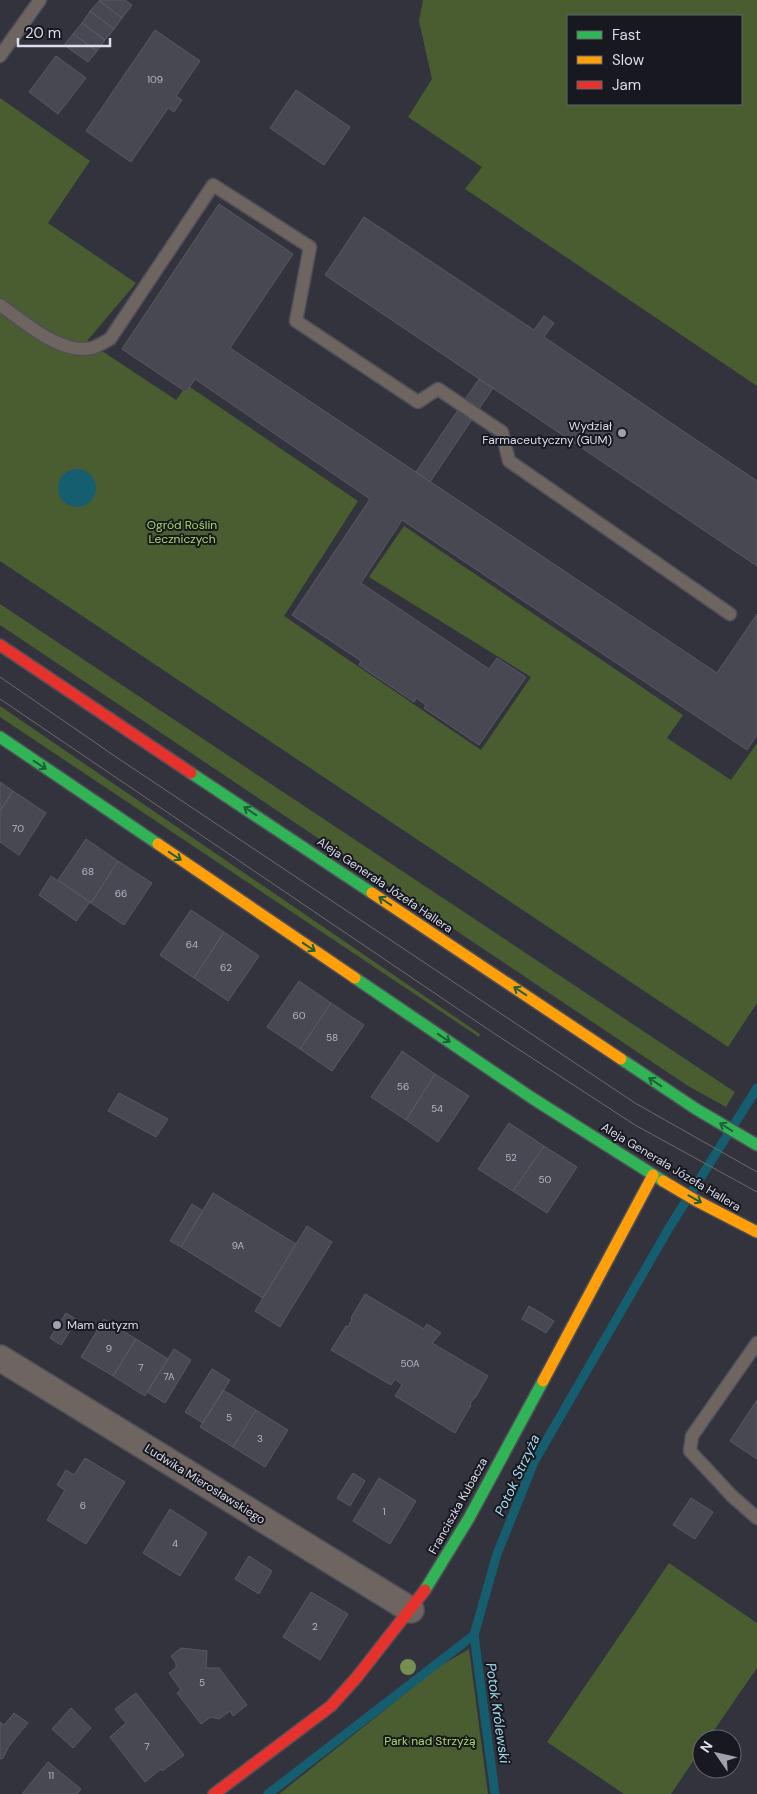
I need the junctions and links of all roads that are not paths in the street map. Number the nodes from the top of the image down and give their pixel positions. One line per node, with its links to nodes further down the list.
1 (40, 0): 2 (lane)
2 (0, 56)
3 (0, 305): 4 (lane)
4 (730, 614)
5 (0, 645): 7 (main road, Aleja Generała Józefa Hallera, one-way to 5)
6 (0, 737): 8 (main road, Aleja Generała Józefa Hallera, one-way to 8)
7 (757, 1145)
8 (653, 1175): 9 (main road, Aleja Generała Józefa Hallera, one-way to 9); 13 (main road, Franciszka Kubacza)
9 (754, 1224)
10 (757, 1343): 12 (lane)
11 (0, 1358): 13 (street, Ludwika Mierosławskiego)
12 (757, 1518)
13 (411, 1610): 14 (main road, Franciszka Kubacza)
14 (214, 1794)

